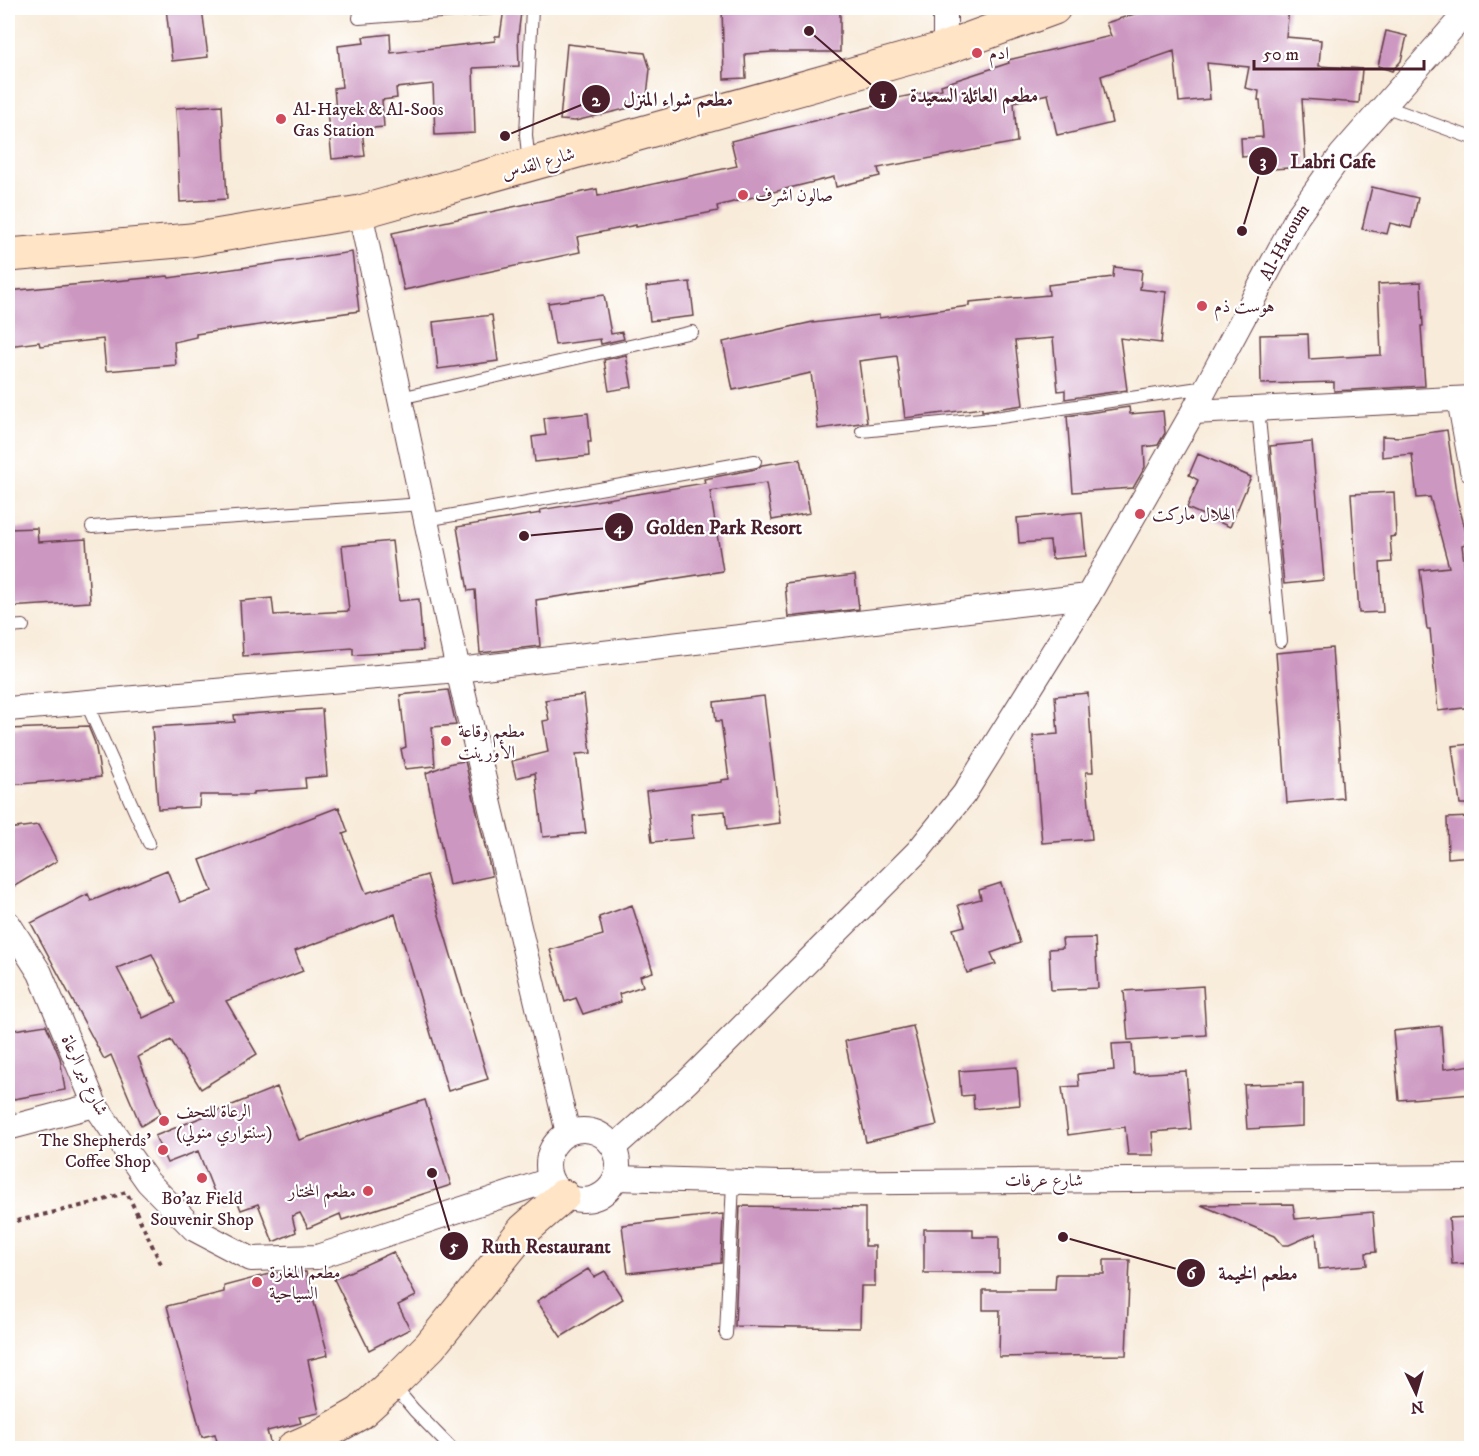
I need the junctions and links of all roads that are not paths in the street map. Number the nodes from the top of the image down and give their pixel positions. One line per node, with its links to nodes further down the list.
1 (361, 8): 2 (lane)
2 (494, 8)
3 (532, 8): 10 (lane)
4 (945, 8): 7 (street)
5 (1470, 8): 8 (street, Al-Hatoum)
6 (1044, 9): 7 (main road, شارع القدس)
7 (945, 48): 10 (main road, شارع القدس)
8 (1384, 106): 9 (lane); 14 (street, Al-Hatoum)
9 (1472, 138)
10 (529, 165): 11 (main road, شارع القدس)
11 (360, 212): 12 (main road, شارع القدس); 15 (street)
12 (8, 255)
13 (692, 332): 15 (lane)
14 (1206, 387): 18 (street, Al-Hatoum); 19 (lane)
15 (400, 398): 22 (street)
16 (1465, 398): 17 (street); 21 (street)
17 (1258, 408): 18 (street); 27 (lane)
18 (1193, 411): 24 (street, Al-Hatoum)
19 (862, 431)
20 (755, 462): 22 (lane)
21 (1472, 470)
22 (424, 512): 23 (lane); 28 (street)
23 (92, 527)
24 (1088, 596): 28 (street); 36 (street, Al-Hatoum)
25 (23, 626): 26 (lane)
26 (8, 627)
27 (1281, 641)
28 (458, 670): 29 (street); 35 (street)
29 (86, 702): 30 (street); 31 (lane)
30 (8, 709)
31 (149, 843)
32 (8, 923): 33 (street, شارع دير الرعاة)
33 (95, 1105): 34 (street); 40 (street, شارع دير الرعاة)
34 (8, 1128)
35 (568, 1133): 36 (street); 40 (street)
36 (614, 1147): 38 (street)
37 (1472, 1177): 39 (street, شارع عرفات)
38 (616, 1178): 39 (street, شارع عرفات); 40 (street)
39 (733, 1182): 41 (lane)
40 (557, 1188): 42 (main road)
41 (726, 1334)
42 (393, 1384): 43 (main road); 44 (lane)
43 (293, 1449)
44 (452, 1449)

